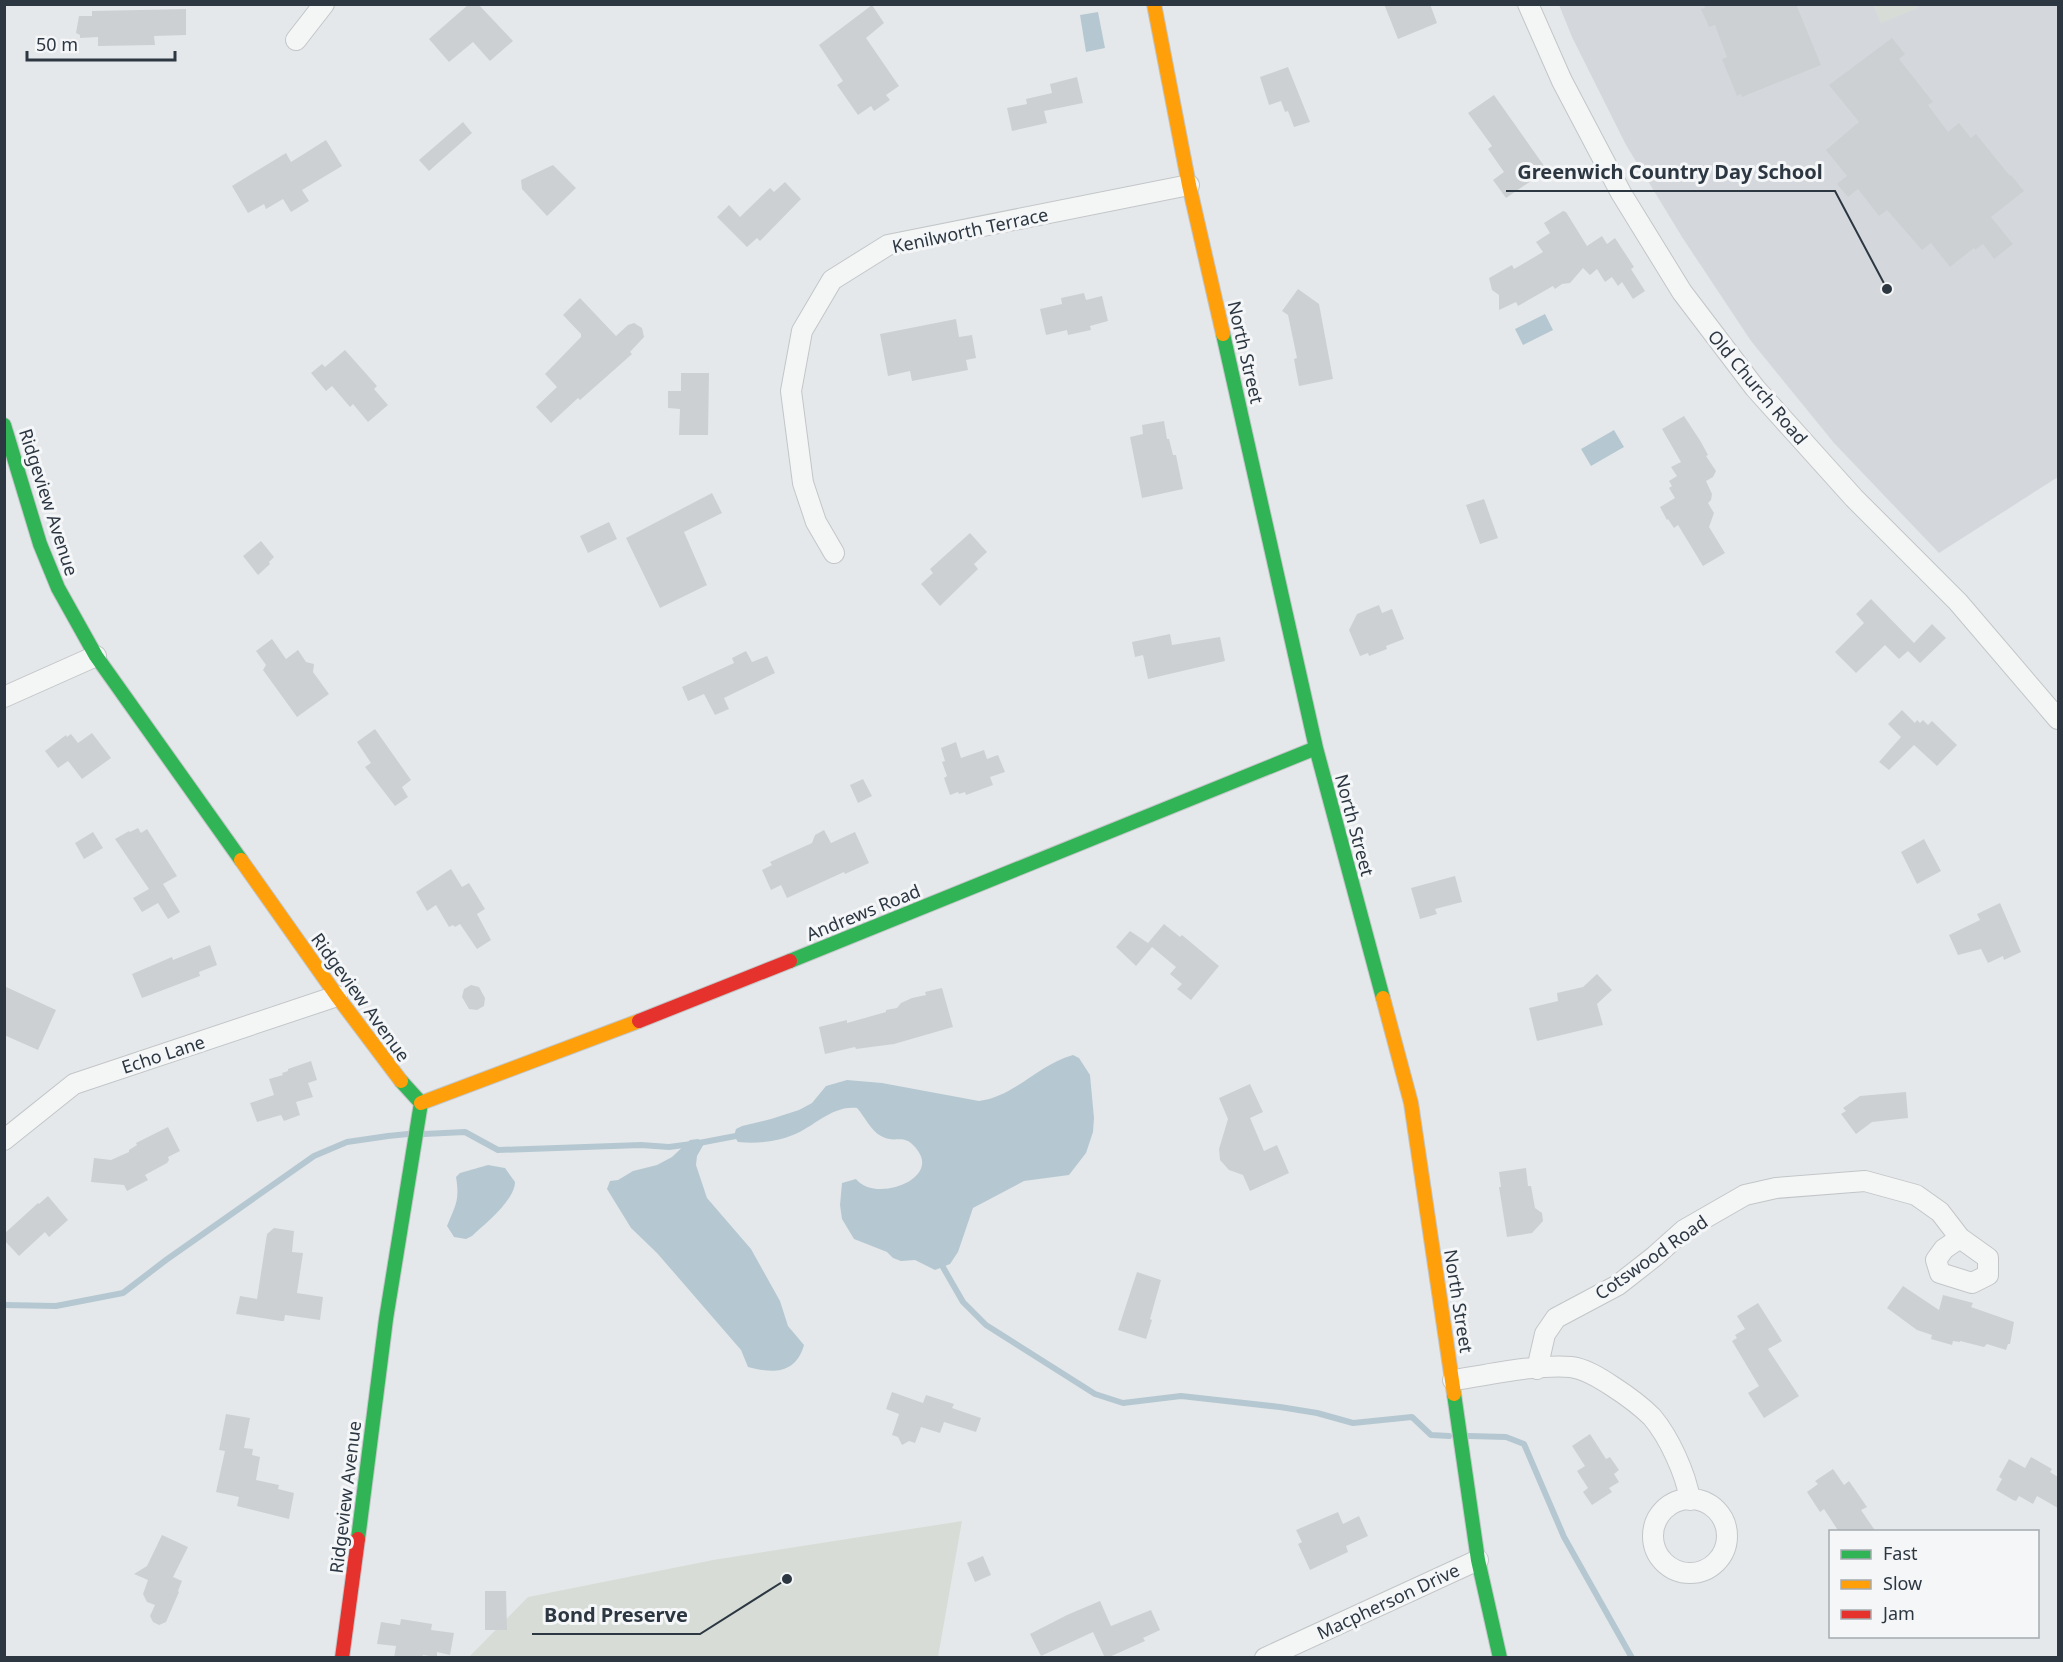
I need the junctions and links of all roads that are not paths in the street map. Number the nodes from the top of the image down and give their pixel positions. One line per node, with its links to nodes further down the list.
1 (324, 4): 4 (street)
2 (1154, 4): 5 (street, North Street)
3 (1528, 4): 10 (street, Old Church Road)
4 (296, 40)
5 (1190, 185): 7 (street, Kenilworth Terrace); 11 (street, North Street)
6 (4, 425): 8 (street, Ridgeview Avenue)
7 (834, 554)
8 (96, 656): 9 (street); 12 (street, Ridgeview Avenue)
9 (4, 697)
10 (2058, 719)
11 (1316, 748): 13 (street, Andrews Road); 17 (street, North Street)
12 (338, 996): 13 (street, Ridgeview Avenue); 14 (street, Echo Lane)
13 (421, 1103): 20 (street, Ridgeview Avenue)
14 (4, 1140)
15 (1960, 1238): 16 (street, Cotswood Road)
16 (1537, 1369): 17 (street); 18 (street)
17 (1453, 1380): 19 (street, North Street)
18 (1690, 1500)
19 (1478, 1560): 21 (street, Macpherson Drive); 22 (street, North Street)
20 (342, 1658)
21 (1265, 1658)
22 (1500, 1658)

